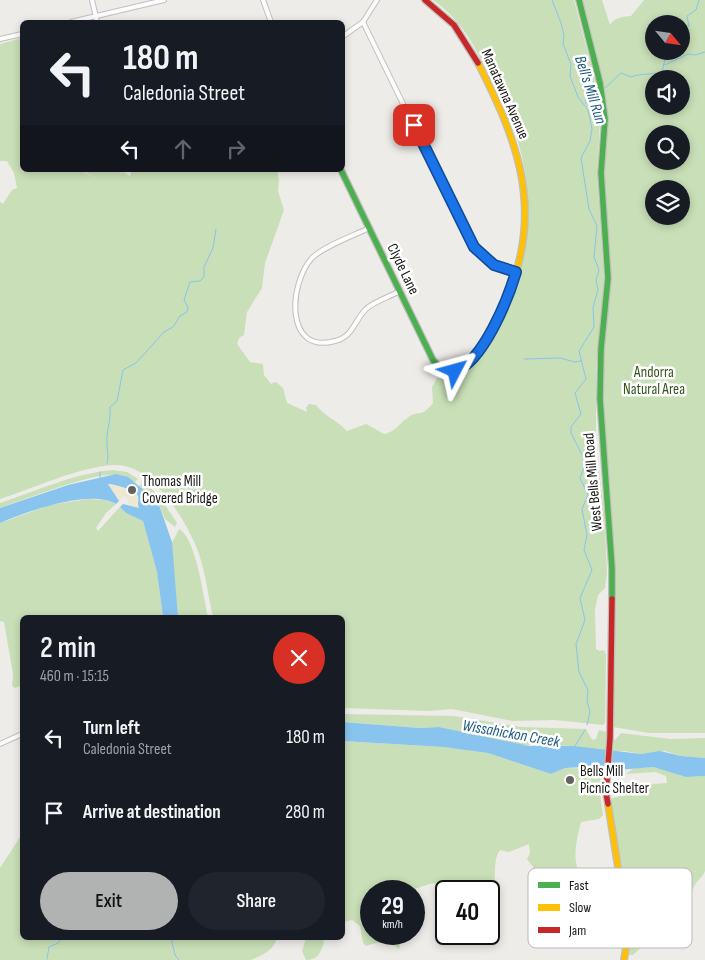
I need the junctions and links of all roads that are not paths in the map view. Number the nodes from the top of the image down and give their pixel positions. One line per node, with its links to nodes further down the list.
1 (92, 0): 7 (street)
2 (164, 0): 7 (street)
3 (263, 0): 10 (street)
4 (377, 0): 11 (street)
5 (424, 0): 17 (street, Manatawna Avenue)
6 (579, 0): 22 (street, West Bells Mill Road)
7 (96, 16): 8 (street); 9 (street)
8 (79, 20)
9 (97, 20)
10 (270, 20)
11 (363, 22): 13 (street); 17 (street)
12 (20, 35): 14 (street)
13 (345, 35)
14 (0, 40)
15 (342, 172): 16 (street, Clyde Lane)
16 (369, 228): 18 (street, Clyde Lane); 18 (street)
17 (516, 272): 19 (street, Manatawna Avenue)
18 (400, 291): 19 (street, Clyde Lane)
19 (449, 371)
20 (20, 735): 21 (street)
21 (0, 744)
22 (619, 868)

